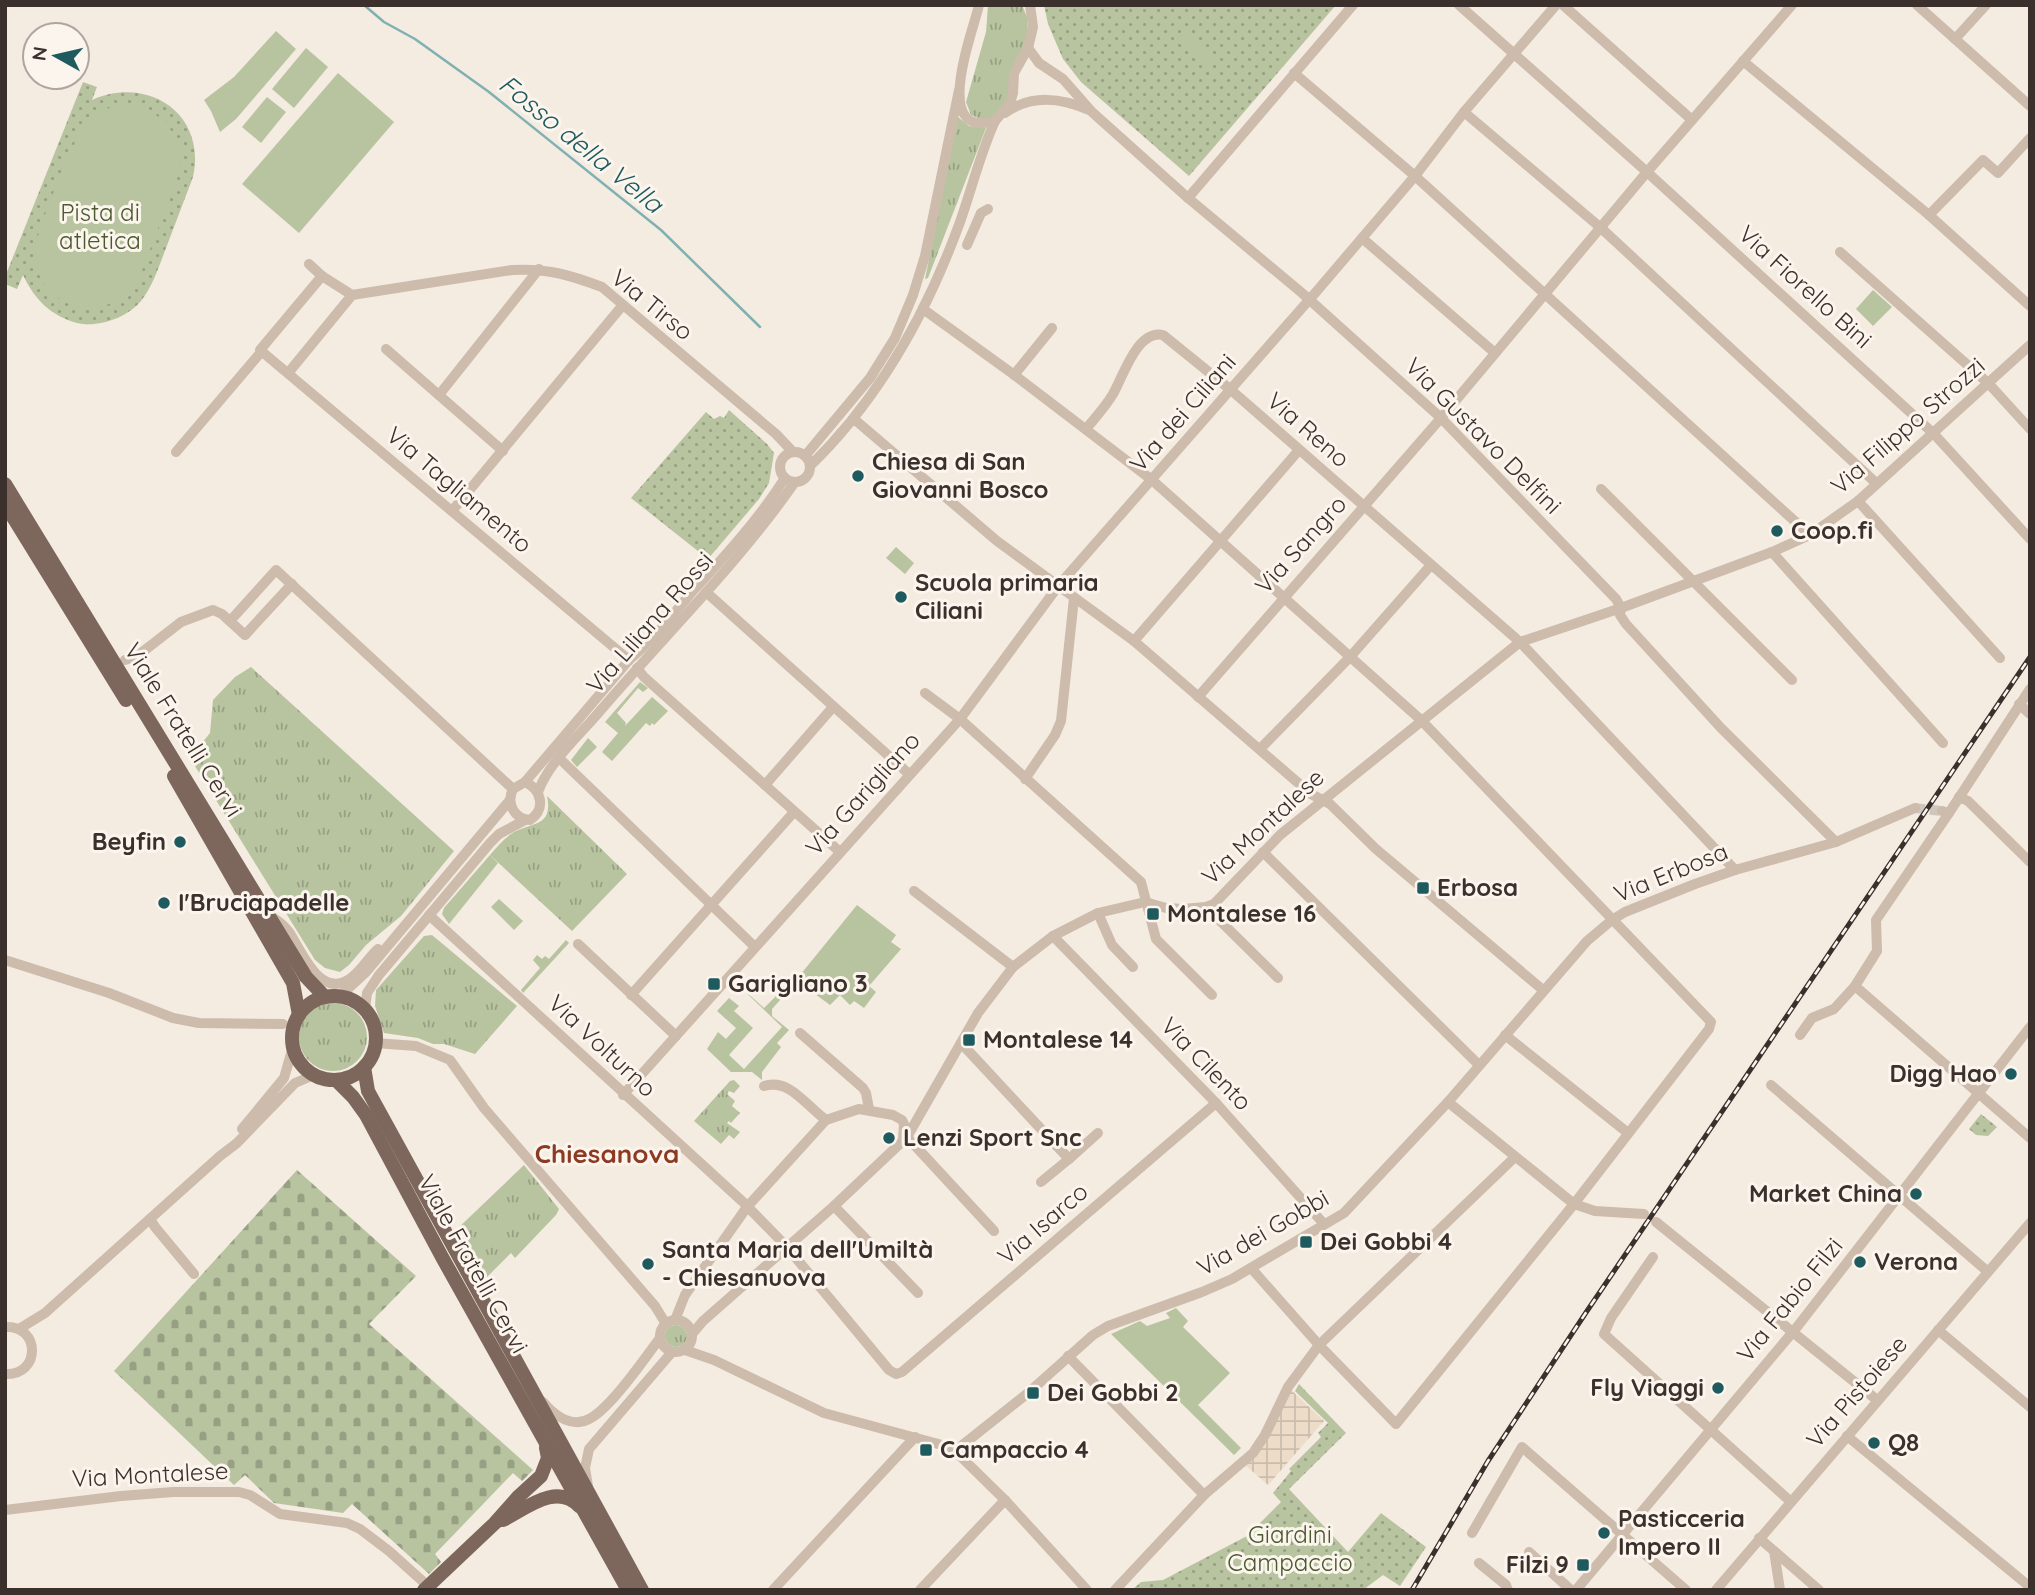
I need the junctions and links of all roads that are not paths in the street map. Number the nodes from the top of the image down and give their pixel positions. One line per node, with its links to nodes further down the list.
1 (979, 5): 15 (street, Via Liliana Rossi)
2 (1030, 5): 11 (street)
3 (1353, 5): 14 (street)
4 (1459, 5): 12 (street, Via Fiorello Bini)
5 (1556, 5): 12 (street, Via dei Ciliani)
6 (1563, 5): 20 (street)
7 (1792, 5): 13 (street, Via Sangro)
8 (1917, 5): 10 (street)
9 (1986, 5): 10 (street)
10 (1955, 39): 16 (street)
11 (1028, 48): 17 (street); 19 (street)
12 (1515, 54): 18 (street, Via dei Ciliani); 22 (street, Via Fiorello Bini)
13 (1743, 61): 20 (street, Via Sangro); 26 (street)
14 (1294, 73): 23 (street); 24 (street)
15 (959, 90): 19 (street); 59 (street, Via Liliana Rossi)
16 (2030, 106)
17 (1092, 112): 19 (street); 24 (street, Via Gustavo Delfini)
18 (1464, 112): 23 (street, Via dei Ciliani); 27 (street)
19 (998, 119): 39 (street)
20 (1692, 120): 22 (street, Via Sangro)
21 (2030, 138): 26 (street)
22 (1647, 172): 27 (street, Via Sangro); 54 (street, Via Fiorello Bini)
23 (1415, 176): 28 (street, Via dei Ciliani); 34 (street)
24 (1188, 198): 36 (street, Via Gustavo Delfini)
25 (988, 209): 29 (street)
26 (1929, 215): 38 (street)
27 (1601, 228): 34 (street, Via Sangro); 62 (street)
28 (1362, 238): 36 (street, Via dei Ciliani); 44 (street)
29 (967, 245)
30 (1840, 252): 47 (street)
31 (309, 264): 33 (street)
32 (539, 269): 35 (street, Via Tirso); 37 (street, Via Tirso); 49 (street)
33 (322, 276): 35 (street); 43 (street)
34 (1545, 294): 44 (street, Via Sangro); 69 (street)
35 (352, 295): 45 (street)
36 (1309, 300): 48 (street, Via dei Ciliani); 50 (street, Via Gustavo Delfini)
37 (622, 306): 56 (street); 58 (street, Via Tirso)
38 (2030, 306)
39 (923, 309): 46 (street); 51 (street)
40 (1052, 328): 46 (street)
41 (2030, 345): 47 (street, Via Filippo Strozzi)
42 (386, 349): 49 (street)
43 (261, 351): 45 (street, Via Tagliamento); 57 (street)
44 (1495, 353): 50 (street, Via Sangro)
45 (289, 372): 68 (street, Via Tagliamento)
46 (1014, 375): 52 (street)
47 (1989, 384): 53 (street); 54 (street, Via Filippo Strozzi)
48 (1231, 390): 52 (street, Via Reno); 55 (street, Via Reno); 61 (street, Via dei Ciliani)
49 (439, 394): 56 (street)
50 (1441, 418): 67 (street, Via Sangro); 80 (street, Via Gustavo Delfini)
51 (854, 419): 59 (street); 76 (street)
52 (1086, 429): 61 (street)
53 (2030, 429)
54 (1934, 434): 62 (street, Via Filippo Strozzi); 70 (street, Via Fiorello Bini)
55 (1299, 450): 67 (street, Via Reno); 71 (street)
56 (503, 451): 68 (street)
57 (176, 452)
58 (789, 454): 59 (street); 60 (street)
59 (808, 461): 60 (street, Via Liliana Rossi)
60 (790, 480): 77 (street, Via Liliana Rossi); 87 (street, Via Liliana Rossi)
61 (1152, 480): 71 (street); 76 (street, Via dei Ciliani)
62 (1877, 483): 65 (street, Via Filippo Strozzi)
63 (5, 484): 123 (main road, Viale Fratelli Cervi)
64 (1601, 488): 74 (street)
65 (1858, 501): 69 (street, Via Filippo Strozzi); 85 (street)
66 (5, 505): 139 (main road, Viale Fratelli Cervi)
67 (1364, 507): 73 (street, Via Reno); 78 (street, Via Sangro)
68 (452, 511): 87 (street, Via Tagliamento)
69 (1810, 535): 72 (street, Via Filippo Strozzi)
70 (2030, 539)
71 (1220, 541): 78 (street); 82 (street)
72 (1772, 552): 74 (street, Via Filippo Strozzi); 97 (street)
73 (1430, 565): 83 (street, Via Reno); 84 (street)
74 (1693, 581): 80 (street, Via Filippo Strozzi); 88 (street)
75 (292, 584): 81 (street); 81 (street); 104 (street)
76 (1059, 585): 79 (street); 95 (street, Via dei Ciliani)
77 (706, 592): 87 (street, Via Liliana Rossi); 93 (street)
78 (1283, 597): 84 (street); 91 (street, Via Sangro)
79 (1074, 598): 82 (street); 101 (street)
80 (1618, 609): 83 (street, Via Montalese); 112 (street, Via Gustavo Delfini)
81 (230, 621): 86 (street)
82 (1134, 641): 91 (street)
83 (1520, 642): 96 (street, Via Montalese); 116 (street, Via Reno)
84 (1350, 657): 96 (street); 98 (street)
85 (2000, 658)
86 (125, 660)
87 (633, 664): 99 (street, Via Liliana Rossi); 102 (street, Via Liliana Rossi); 103 (street, Via Tagliamento)
88 (1793, 680)
89 (2030, 689): 92 (street)
90 (925, 693): 95 (street)
91 (1198, 697): 98 (street)
92 (2019, 704): 94 (street); 106 (street)
93 (833, 707): 100 (street); 103 (street)
94 (2030, 714)
95 (960, 719): 100 (street, Via Garigliano); 101 (street)
96 (1421, 720): 107 (street, Via Montalese); 124 (street)
97 (1943, 743)
98 (1260, 749): 107 (street)
99 (560, 759): 105 (street, Via Liliana Rossi); 119 (street)
100 (908, 774): 113 (street, Via Garigliano)
101 (1025, 779): 118 (street)
102 (526, 782): 104 (street, Via Liliana Rossi); 105 (street)
103 (765, 785): 110 (street, Via Tagliamento)
104 (513, 789): 108 (street)
105 (538, 792): 111 (street, Via Liliana Rossi)
106 (1959, 797): 115 (street); 133 (street)
107 (1324, 799): 114 (street, Via Montalese); 134 (street)
108 (510, 800): 111 (street); 125 (street)
109 (1915, 808): 112 (street, Via Erbosa)
110 (794, 812): 113 (street, Via Tagliamento); 119 (street)
111 (525, 820): 122 (street)
112 (1836, 842): 116 (street, Via Erbosa)
113 (840, 852): 128 (street, Via Garigliano)
114 (1263, 852): 120 (street, Via Montalese); 149 (street)
115 (2030, 862)
116 (1735, 870): 124 (street, Via Erbosa)
117 (914, 891): 130 (street)
118 (1145, 902): 120 (street, Via Montalese); 121 (street, Via Montalese); 136 (street)
119 (710, 906): 128 (street); 135 (street)
120 (1206, 907): 132 (street)
121 (1098, 913): 126 (street, Via Montalese); 131 (street)
122 (429, 915): 138 (street); 156 (street, Via Volturno)
123 (270, 916): 125 (street); 137 (main road, Viale Fratelli Cervi)
124 (1612, 920): 134 (street, Via Erbosa); 162 (street)
125 (398, 935): 137 (street)
126 (1053, 936): 130 (street, Via Montalese); 158 (street, Via Cilento)
127 (578, 944): 135 (street)
128 (755, 947): 145 (street, Via Garigliano)
129 (5, 960): 140 (street)
130 (1013, 967): 147 (street, Via Montalese)
131 (1133, 967)
132 (1278, 978)
133 (1855, 986): 144 (street); 155 (street)
134 (1543, 990): 143 (street, Via Erbosa)
135 (631, 995): 145 (street)
136 (1212, 996)
137 (332, 997): 138 (main road, Viale Fratelli Cervi); 139 (main road)
138 (365, 1010): 146 (main road)
139 (299, 1015): 148 (main road, Viale Fratelli Cervi)
140 (283, 1024)
141 (2030, 1027): 155 (street, Via Fabio Filzi)
142 (800, 1033): 159 (street)
143 (1505, 1035): 149 (street, Via dei Gobbi); 162 (street)
144 (1800, 1035)
145 (676, 1036): 156 (street, Via Garigliano)
146 (375, 1043): 150 (main road); 186 (street)
147 (961, 1043): 163 (street, Via Montalese); 167 (street)
148 (293, 1047): 151 (main road); 165 (street)
149 (1479, 1065): 157 (street, Via dei Gobbi)
150 (364, 1067): 152 (main road); 201 (main road, Viale Fratelli Cervi)
151 (314, 1075): 152 (main road); 165 (street)
152 (336, 1080): 206 (main road, Viale Fratelli Cervi)
153 (1771, 1085): 169 (street)
154 (764, 1086): 160 (street)
155 (1978, 1094): 164 (street); 169 (street, Via Fabio Filzi)
156 (623, 1095): 172 (street, Via Volturno)
157 (1448, 1102): 166 (street); 177 (street, Via dei Gobbi)
158 (1216, 1103): 177 (street, Via Cilento); 200 (street, Via Isarco)
159 (869, 1110): 160 (street); 163 (street)
160 (826, 1120): 172 (street)
161 (1098, 1133): 167 (street)
162 (1628, 1133): 170 (street)
163 (907, 1135): 171 (street, Via Montalese); 178 (street)
164 (2030, 1138)
165 (220, 1156): 174 (street)
166 (1515, 1157): 170 (street); 194 (street)
167 (1069, 1159): 168 (street)
168 (1041, 1182)
169 (1900, 1196): 182 (street); 190 (street, Via Fabio Filzi)
170 (1574, 1204): 173 (street); 194 (street)
171 (834, 1206): 179 (street, Via Montalese); 184 (street)
172 (747, 1207): 179 (street, Via Volturno); 186 (street)
173 (1644, 1214)
174 (150, 1219): 183 (street); 185 (street)
175 (1656, 1222): 190 (street)
176 (2030, 1223): 182 (street, Via Pistoiese)
177 (1324, 1224): 181 (street, Via dei Gobbi)
178 (994, 1231)
179 (786, 1246): 191 (street, Via Montalese); 200 (street, Via Volturno)
180 (1653, 1258): 204 (street)
181 (1251, 1268): 194 (street); 197 (street, Via dei Gobbi)
182 (1987, 1271): 189 (street, Via Pistoiese)
183 (194, 1273)
184 (918, 1293)
185 (45, 1313): 188 (street); 193 (street)
186 (670, 1322): 191 (street); 192 (street)
187 (5, 1327): 188 (street)
188 (19, 1329): 193 (street)
189 (1938, 1330): 202 (street, Via Pistoiese); 203 (street)
190 (1792, 1332): 202 (street); 204 (street, Via Fabio Filzi)
191 (692, 1335): 195 (street); 198 (street)
192 (660, 1338): 196 (street); 201 (street)
193 (30, 1340): 199 (street)
194 (1319, 1345): 210 (street)
195 (685, 1350): 196 (street); 198 (street)
196 (672, 1352): 209 (street)
197 (1068, 1356): 208 (street, Via dei Gobbi); 210 (street)
198 (714, 1360): 207 (street)
199 (5, 1374)
200 (896, 1374)
201 (535, 1394): 209 (main road, Viale Fratelli Cervi)
202 (1877, 1400): 205 (street, Via Pistoiese)
203 (2030, 1406)
204 (1710, 1431): 212 (street); 217 (street, Via Fabio Filzi)
205 (1847, 1436): 212 (street, Via Pistoiese); 223 (street)
206 (543, 1437): 214 (main road, Viale Fratelli Cervi); 215 (main road)
207 (915, 1437): 208 (street); 226 (street)
208 (955, 1451): 211 (street)
209 (591, 1495): 225 (main road, Viale Fratelli Cervi)
210 (1204, 1495): 229 (street)
211 (1005, 1500): 227 (street); 228 (street)
212 (1790, 1501): 218 (street, Via Pistoiese)
213 (5, 1510): 222 (street, Via Montalese)
214 (586, 1514): 215 (main road); 224 (main road, Viale Fratelli Cervi)
215 (495, 1523): 222 (main road, Via Montalese)
216 (1472, 1533): 217 (street)
217 (1622, 1534): 231 (street, Via Fabio Filzi); 232 (street)
218 (1759, 1538): 219 (street); 233 (street, Via Pistoiese)
219 (1774, 1551): 234 (street); 235 (street)
220 (1529, 1552): 231 (street, Via Fabio Filzi)
221 (1479, 1563): 230 (street)
222 (431, 1587)
223 (2030, 1587)
224 (628, 1590)
225 (642, 1590)
226 (773, 1590)
227 (920, 1590)
228 (1087, 1590)
229 (1115, 1590)
230 (1507, 1590)
231 (1573, 1590)
232 (1686, 1590)
233 (1716, 1590)
234 (1780, 1590)
235 (1819, 1590)

